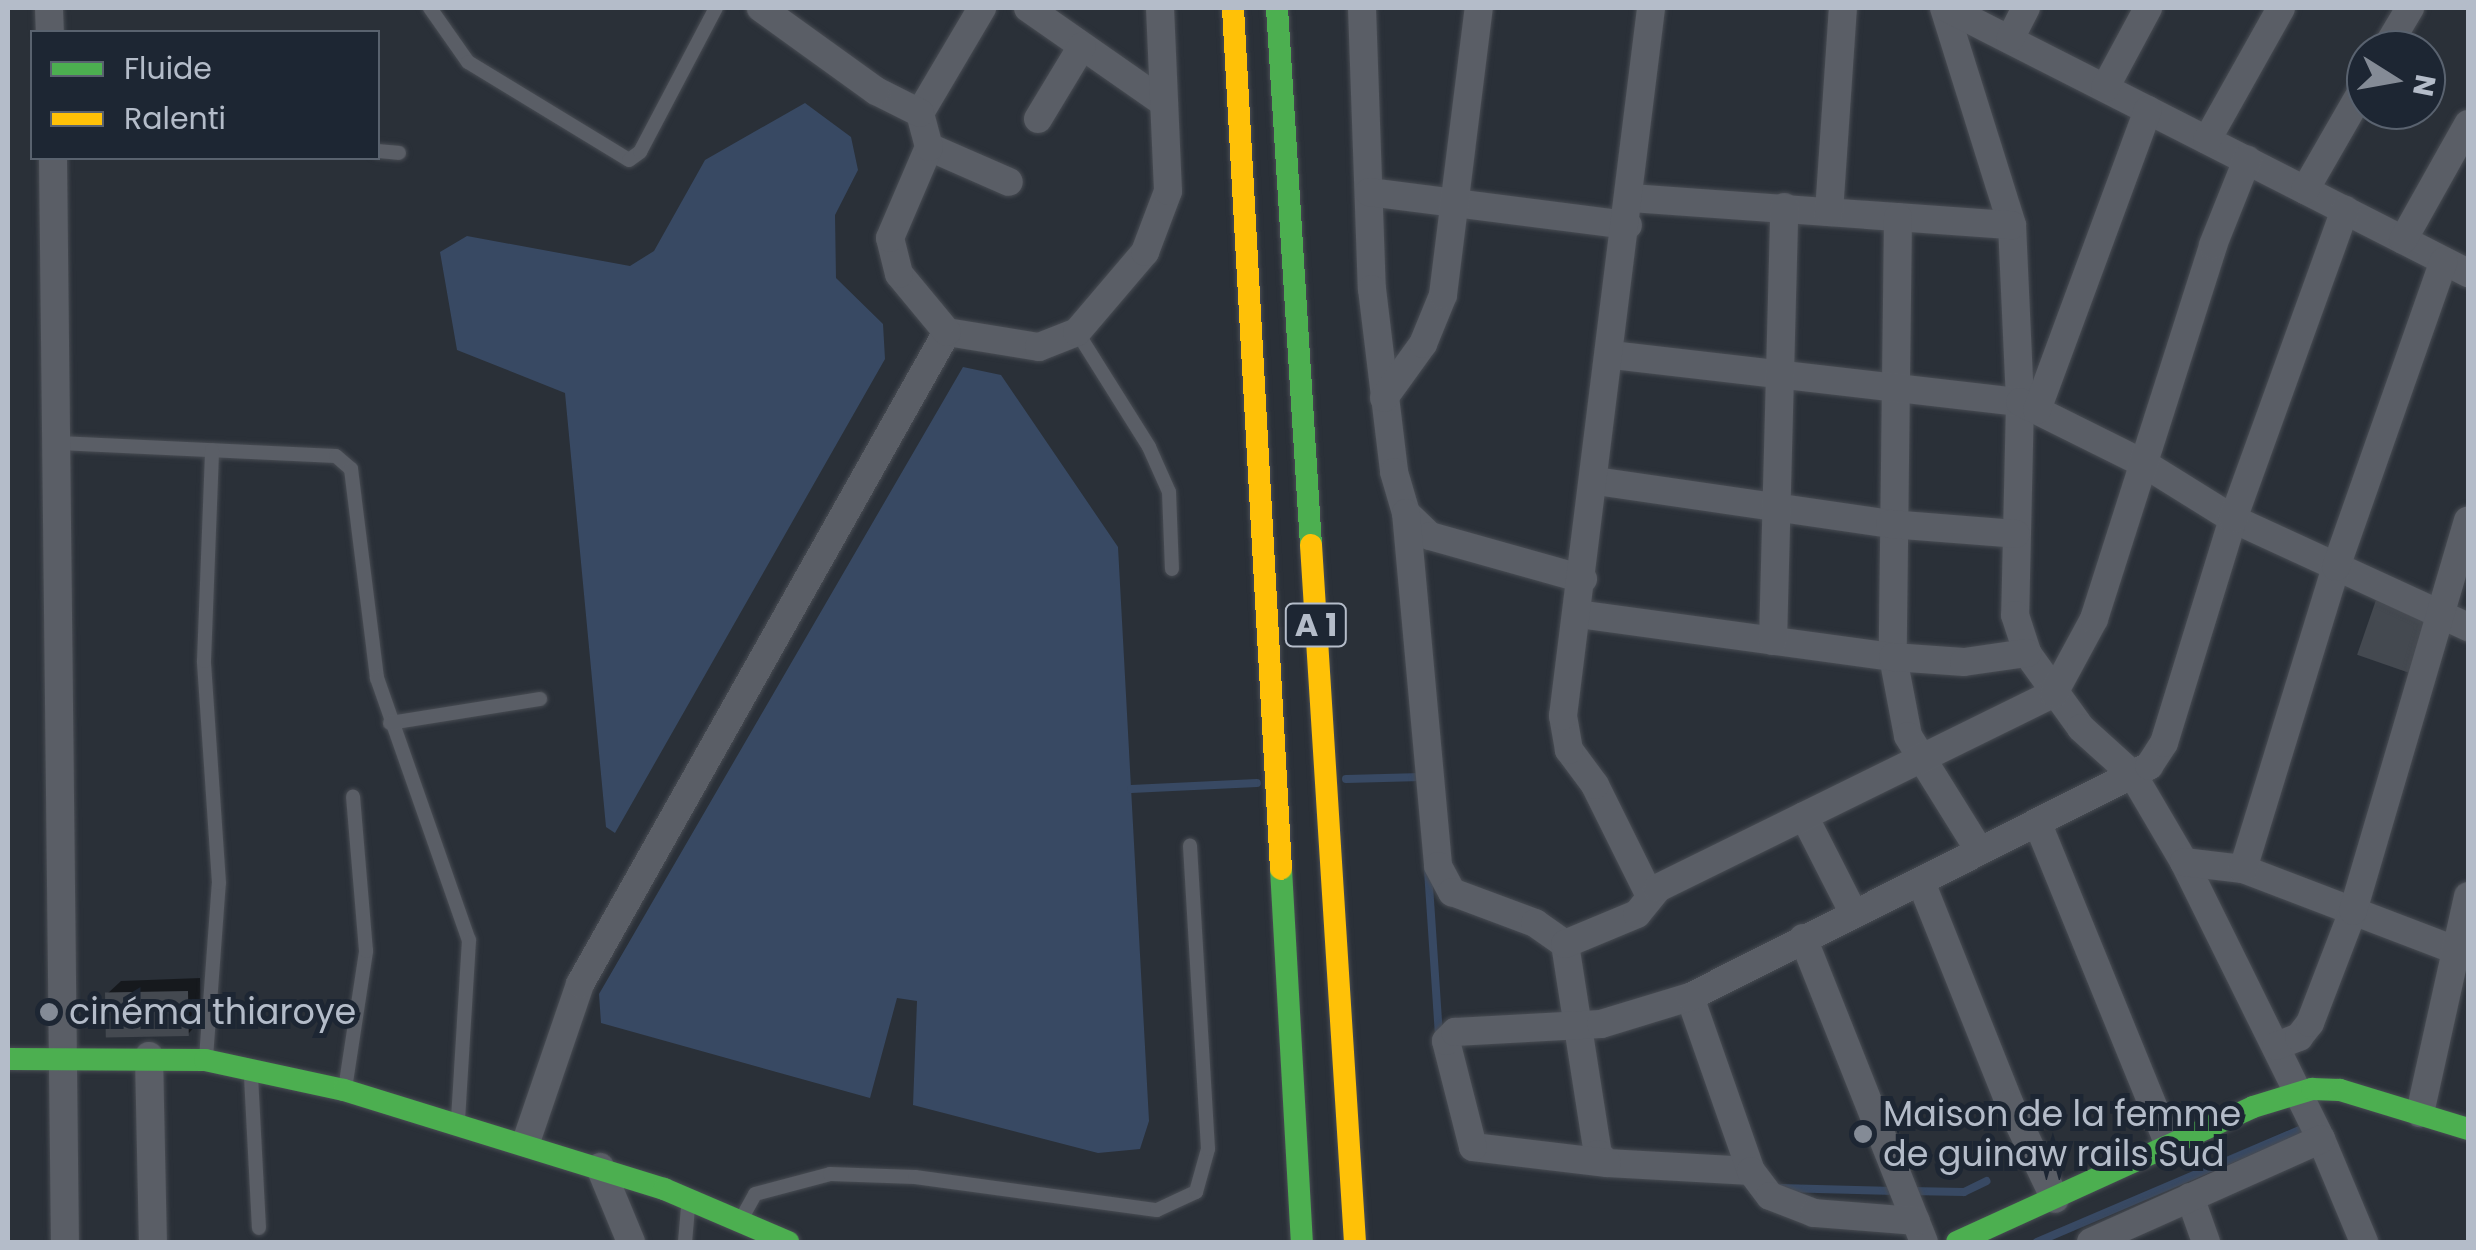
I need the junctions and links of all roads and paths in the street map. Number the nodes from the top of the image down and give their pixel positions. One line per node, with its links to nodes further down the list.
1 (430, 8): 2 (lane)
2 (716, 8)
3 (761, 8): 18 (street)
4 (982, 8): 25 (street)
5 (1028, 8): 21 (street)
6 (1160, 8): 23 (street)
7 (1233, 8): 123 (main road, A 1)
8 (1276, 8): 124 (main road, A 1)
9 (1362, 8): 37 (street)
10 (1479, 8): 38 (street)
11 (1651, 8): 41 (street)
12 (1843, 8): 42 (street)
13 (1946, 8): 20 (street); 44 (street)
14 (2026, 8): 20 (street)
15 (2148, 8): 22 (street)
16 (2281, 8): 29 (street)
17 (2410, 8): 19 (street)
18 (801, 18): 25 (street)
19 (2397, 30)
20 (2010, 39): 22 (street)
21 (1082, 46): 23 (street); 26 (street)
22 (2105, 88): 24 (street)
23 (1164, 104): 48 (street)
24 (2148, 110): 29 (street); 53 (street)
25 (920, 113): 30 (street)
26 (1038, 119)
27 (2346, 119): 36 (street)
28 (2468, 124): 45 (street)
29 (2207, 140): 34 (street)
30 (929, 147): 35 (street); 47 (street)
31 (380, 151): 32 (lane)
32 (399, 153)
33 (52, 160): 54 (street)
34 (2247, 160): 36 (street); 56 (street)
35 (1008, 182)
36 (2305, 190): 40 (street)
37 (1369, 192): 38 (street); 52 (street)
38 (1458, 203): 41 (street); 52 (street)
39 (1784, 207): 41 (street); 42 (street); 50 (street)
40 (2345, 210): 45 (street); 60 (street)
41 (1630, 212): 49 (street)
42 (1830, 212): 43 (street)
43 (1898, 217): 44 (street); 51 (street)
44 (2012, 226): 53 (street)
45 (2403, 240): 46 (street)
46 (2456, 267): 64 (street)
47 (946, 332): 48 (street); 107 (street)
48 (1076, 332): 65 (lane)
49 (1612, 355): 50 (street); 57 (street)
50 (1778, 374): 51 (street); 58 (street)
51 (1892, 388): 53 (street); 62 (street)
52 (1384, 398): 59 (street)
53 (2028, 406): 56 (street); 63 (street)
54 (58, 443): 55 (lane); 96 (street)
55 (212, 450): 75 (lane); 99 (lane)
56 (2143, 463): 60 (street); 73 (street)
57 (1596, 481): 58 (street); 66 (street)
58 (1780, 508): 62 (street); 70 (street)
59 (1406, 514): 66 (street); 91 (street)
60 (2233, 519): 64 (street); 77 (street)
61 (2468, 522): 68 (street)
62 (1890, 524): 63 (street); 72 (street)
63 (2016, 534): 71 (street)
64 (2336, 567): 68 (street); 84 (street)
65 (1172, 569)
66 (1582, 579): 67 (street)
67 (1578, 614): 70 (street); 86 (street)
68 (2436, 615): 69 (street); 88 (street)
69 (2468, 627)
70 (1772, 641): 72 (street)
71 (2027, 653): 72 (street); 73 (street)
72 (1892, 657): 76 (street)
73 (2054, 692): 76 (street); 77 (street)
74 (540, 698): 75 (lane)
75 (390, 723): 104 (lane)
76 (1922, 759): 79 (street); 82 (street)
77 (2133, 775): 80 (street); 83 (street)
78 (353, 797): 101 (lane)
79 (1804, 816): 86 (street); 89 (street)
80 (2038, 824): 82 (street); 108 (street)
81 (1190, 846): 115 (lane)
82 (1978, 850): 85 (street)
83 (2184, 862): 84 (street); 95 (street)
84 (2243, 869): 88 (street)
85 (1921, 882): 89 (street); 114 (street)
86 (1649, 894): 91 (street)
87 (2468, 896): 92 (street)
88 (2353, 910): 92 (street); 95 (street)
89 (1854, 914): 90 (street)
90 (1803, 938): 93 (street); 117 (street)
91 (1565, 944): 94 (street)
92 (2460, 951): 103 (street)
93 (1690, 997): 94 (street); 111 (street)
94 (1576, 1024): 109 (street); 109 (street)
95 (2276, 1046): 102 (street)
96 (60, 1056): 97 (main road); 98 (main road); 118 (street)
97 (150, 1056): 99 (main road); 119 (street)
98 (8, 1059)
99 (206, 1060): 100 (main road)
100 (251, 1070): 101 (main road); 116 (lane)
101 (344, 1090): 104 (main road)
102 (2298, 1092): 103 (main road); 106 (street); 108 (main road)
103 (2420, 1113): 105 (main road)
104 (458, 1123): 107 (main road)
105 (2468, 1129)
106 (2321, 1139): 112 (street); 128 (street)
107 (526, 1142): 110 (main road)
108 (2169, 1145): 114 (main road)
109 (1607, 1162): 111 (street)
110 (600, 1167): 113 (main road); 120 (street)
111 (1750, 1171): 117 (street)
112 (2190, 1197): 126 (street); 127 (street)
113 (689, 1198): 115 (main road); 121 (lane)
114 (2055, 1199): 125 (main road)
115 (740, 1222): 122 (main road)
116 (258, 1228)
117 (1920, 1232)
118 (64, 1242)
119 (153, 1242)
120 (631, 1242)
121 (685, 1242)
122 (788, 1242)
123 (1302, 1242)
124 (1355, 1242)
125 (1958, 1242)
126 (2091, 1242)
127 (2206, 1242)
128 (2364, 1242)

